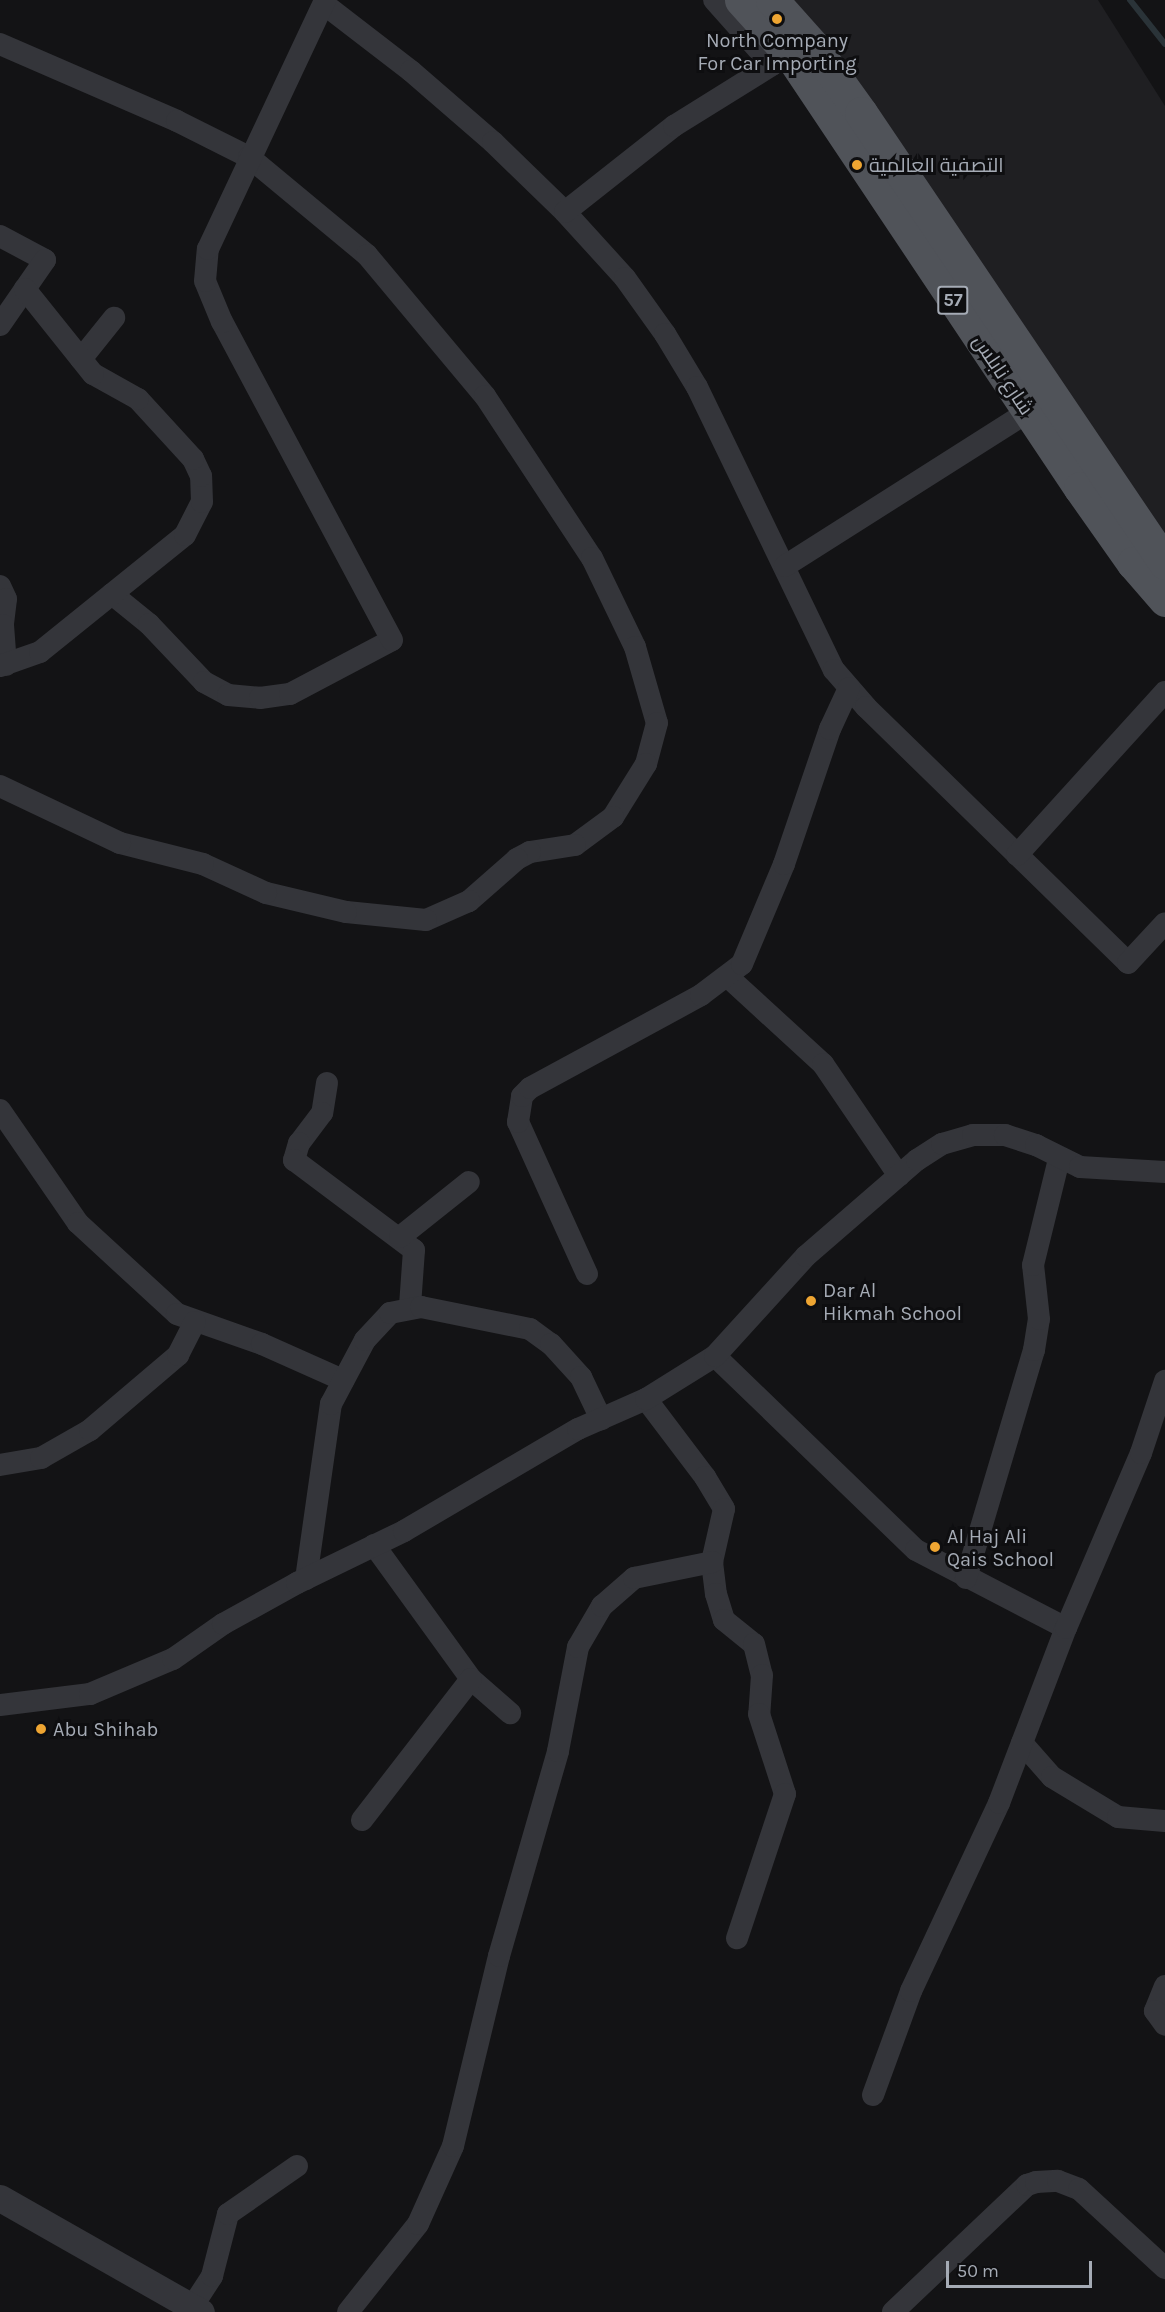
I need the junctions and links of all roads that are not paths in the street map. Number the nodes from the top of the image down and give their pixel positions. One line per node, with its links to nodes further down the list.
1 (714, 0): 7 (street)
2 (741, 0): 13 (main road, شارع نابلس / 57)
3 (772, 0): 14 (main road, شارع نابلس / 57)
4 (325, 2): 6 (street); 7 (street)
5 (0, 44): 6 (street)
6 (249, 158): 17 (street); 22 (street)
7 (565, 212): 15 (street)
8 (0, 236): 9 (street)
9 (25, 289): 11 (street); 12 (street)
10 (114, 318): 12 (street)
11 (0, 324)
12 (81, 359): 17 (street)
13 (1028, 412): 15 (street); 18 (main road, شارع نابلس / 57)
14 (1165, 563)
15 (785, 566): 20 (street)
16 (0, 586): 19 (street)
17 (112, 594): 19 (street)
18 (1165, 600)
19 (3, 666)
20 (849, 688): 23 (street); 25 (street)
21 (1165, 692): 23 (street)
22 (0, 786)
23 (1017, 855): 24 (street)
24 (1165, 923)
25 (728, 977): 30 (street); 33 (street)
26 (327, 1083): 32 (street)
27 (0, 1110): 35 (street)
28 (1059, 1158): 29 (street); 30 (street); 44 (street)
29 (1165, 1172)
30 (899, 1176): 36 (street)
31 (469, 1182): 32 (street)
32 (400, 1237): 34 (street)
33 (587, 1274)
34 (410, 1306): 37 (street); 40 (street)
35 (195, 1322): 37 (street); 41 (street)
36 (716, 1356): 39 (street); 44 (street)
37 (344, 1380): 45 (street)
38 (1165, 1381): 46 (street)
39 (646, 1399): 40 (street); 43 (street)
40 (601, 1419): 42 (street)
41 (0, 1465)
42 (374, 1545): 45 (street); 47 (street)
43 (712, 1562): 53 (street); 61 (street)
44 (966, 1578): 46 (street)
45 (306, 1579): 48 (street)
46 (1066, 1628): 50 (street)
47 (471, 1679): 49 (street); 51 (street)
48 (0, 1705)
49 (510, 1713)
50 (1022, 1743): 52 (street); 56 (street)
51 (362, 1820)
52 (1165, 1821)
53 (737, 1938)
54 (1165, 1986): 55 (street)
55 (1165, 2025)
56 (873, 2095)
57 (297, 2166): 60 (street)
58 (0, 2198): 60 (street)
59 (1165, 2268): 62 (street)
60 (197, 2310)
61 (348, 2312)
62 (893, 2312)

